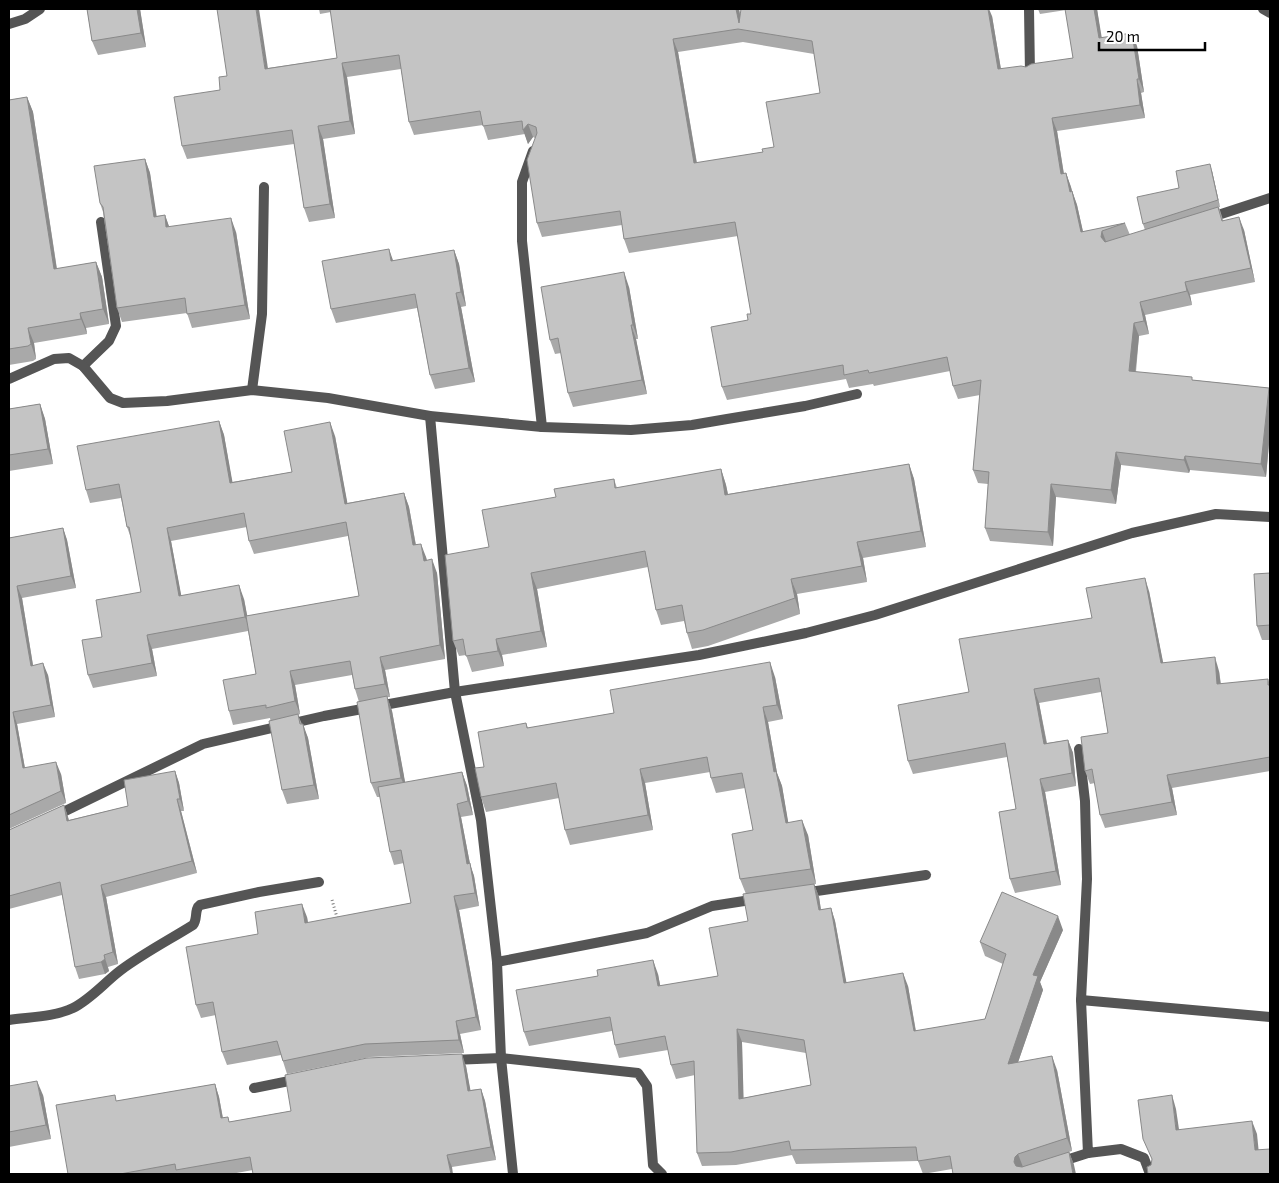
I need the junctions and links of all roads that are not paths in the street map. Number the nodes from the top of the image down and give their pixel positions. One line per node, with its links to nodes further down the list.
1 (40, 9): 5 (street)
2 (1029, 9): 6 (street)
3 (1263, 9): 4 (street)
4 (1270, 13)
5 (9, 24)
6 (1030, 74)
7 (535, 144): 17 (street)
8 (264, 187): 14 (street)
9 (1270, 198): 11 (street)
10 (102, 222): 12 (street)
11 (1196, 222)
12 (83, 366): 13 (street); 14 (street)
13 (9, 379)
14 (252, 390): 16 (street)
15 (857, 394): 17 (street)
16 (430, 416): 17 (street); 19 (street)
17 (542, 427)
18 (1270, 517): 19 (street)
19 (455, 692): 21 (street); 26 (street)
20 (1078, 748): 27 (street)
21 (41, 822)
22 (926, 874): 24 (street)
23 (319, 882): 29 (street)
24 (790, 894)
25 (770, 897): 26 (street)
26 (497, 962): 30 (street)
27 (1081, 1000): 28 (street); 34 (street)
28 (1270, 1017)
29 (9, 1020)
30 (502, 1058): 31 (street); 36 (street); 37 (street)
31 (445, 1060)
32 (312, 1076): 33 (street)
33 (254, 1088)
34 (1088, 1153): 35 (street); 38 (street)
35 (1052, 1165)
36 (513, 1174)
37 (662, 1174)
38 (1150, 1174)

